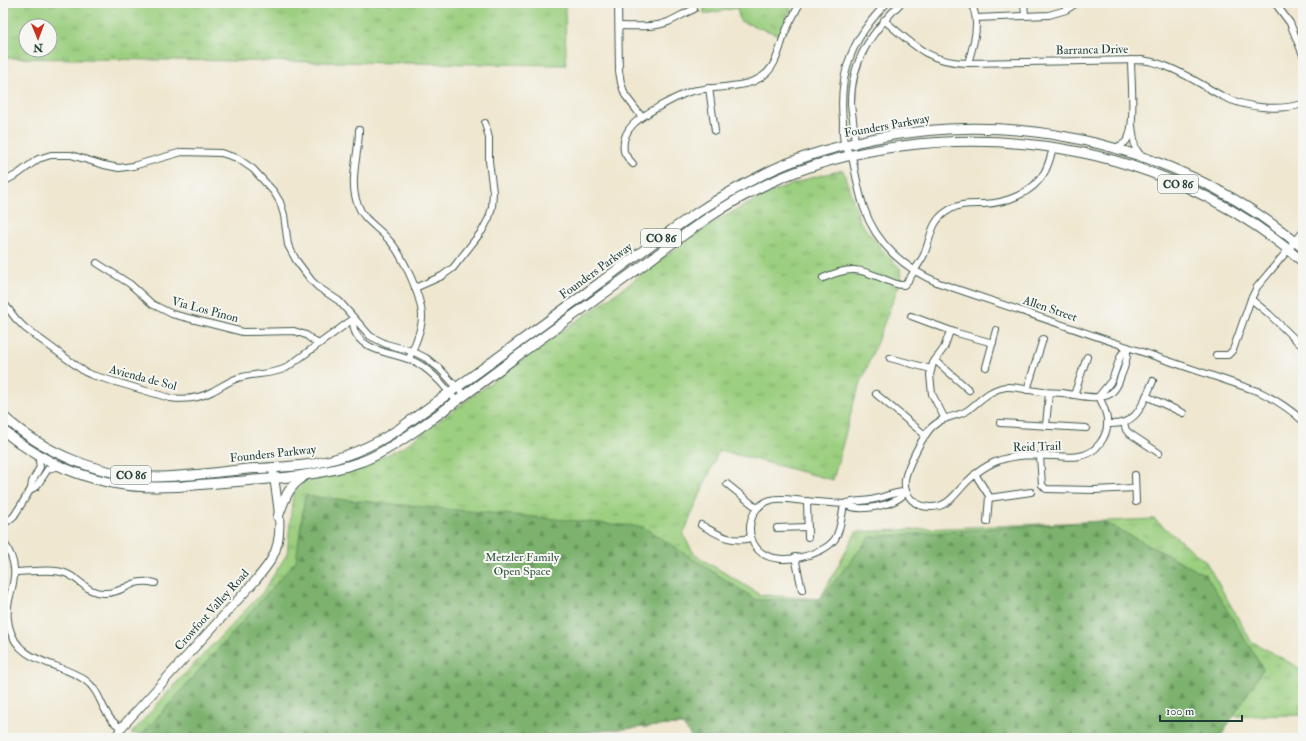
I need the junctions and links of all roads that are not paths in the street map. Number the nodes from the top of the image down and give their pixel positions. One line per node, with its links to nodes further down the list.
1 (618, 3): 13 (street)
2 (800, 3): 19 (street)
3 (887, 3): 14 (street)
4 (901, 3): 12 (street)
5 (971, 3): 11 (street)
6 (1024, 3): 10 (street)
7 (1077, 3): 10 (street)
8 (1275, 3): 16 (street)
9 (694, 9): 13 (street)
10 (1025, 15): 11 (street)
11 (976, 18): 18 (street)
12 (884, 20): 15 (street); 18 (street, Barranca Drive)
13 (619, 26): 21 (street)
14 (866, 26): 15 (street); 28 (street)
15 (865, 46): 27 (street)
16 (1303, 55)
17 (1131, 60): 18 (street, Barranca Drive); 20 (street, Barranca Drive); 23 (street)
18 (968, 63)
19 (709, 88): 21 (street); 25 (street)
20 (1303, 104)
21 (641, 116): 33 (street)
22 (485, 123): 42 (street)
23 (1132, 124): 30 (street); 32 (street)
24 (359, 130): 42 (street)
25 (715, 131)
26 (1085, 140): 27 (highway, Founders Parkway / CO 86); 29 (highway); 30 (highway, Founders Parkway / CO 86)
27 (854, 142): 28 (highway, Founders Parkway / CO 86); 31 (street)
28 (845, 145): 31 (street); 63 (highway, Founders Parkway / CO 86)
29 (1054, 147): 31 (highway, Founders Parkway / CO 86); 37 (highway, Founders Parkway / CO 86); 40 (street)
30 (1114, 148): 32 (highway, Founders Parkway / CO 86)
31 (852, 155): 40 (street, Allen Street); 69 (highway, Founders Parkway / CO 86)
32 (1140, 155): 36 (highway, Founders Parkway / CO 86)
33 (633, 164)
34 (3, 182): 46 (street)
35 (1303, 232): 36 (street)
36 (1299, 245): 37 (street)
37 (1289, 250): 38 (highway, Founders Parkway / CO 86); 43 (street)
38 (1303, 262)
39 (97, 263): 50 (street, Via Los Pinon)
40 (914, 271): 41 (street); 52 (street, Allen Street)
41 (823, 278)
42 (415, 288): 54 (street)
43 (1251, 299): 53 (street); 55 (street)
44 (3, 302): 50 (street, Avienda de Sol)
45 (911, 316): 48 (street)
46 (353, 319): 50 (street, Avienda de Sol); 54 (street); 58 (street)
47 (996, 330): 51 (street)
48 (950, 331): 51 (street); 59 (street)
49 (1043, 339): 65 (street)
50 (318, 344)
51 (992, 344): 60 (street)
52 (1127, 347): 70 (street); 76 (street, Allen Street)
53 (1303, 347)
54 (412, 351): 58 (street); 63 (street)
55 (1216, 355)
56 (1088, 357): 68 (street)
57 (890, 358): 61 (street)
58 (409, 359): 63 (street)
59 (935, 360): 61 (street); 64 (street)
60 (986, 367)
61 (931, 369): 75 (street)
62 (1153, 381): 71 (street)
63 (453, 390): 69 (street); 72 (street); 88 (highway, Founders Parkway / CO 86)
64 (969, 390)
65 (1027, 390): 66 (street); 75 (street)
66 (1050, 393): 68 (street); 80 (street)
67 (876, 394): 83 (street)
68 (1074, 395): 70 (street)
69 (465, 396): 72 (highway, Founders Parkway / CO 86)
70 (1099, 396): 79 (street)
71 (1146, 396): 73 (street); 77 (street)
72 (457, 402): 90 (highway, Founders Parkway / CO 86)
73 (1184, 413)
74 (3, 416): 88 (highway, Founders Parkway / CO 86)
75 (945, 419): 83 (street)
76 (1303, 421)
77 (1124, 423): 79 (street); 84 (street)
78 (1000, 424): 80 (street)
79 (1107, 424): 86 (street, Reid Trail)
80 (1046, 426): 81 (street)
81 (1086, 428)
82 (3, 430): 85 (highway, Founders Parkway / CO 86)
83 (925, 435): 96 (street)
84 (1159, 453)
85 (38, 455): 87 (highway, Founders Parkway / CO 86); 95 (street)
86 (1040, 456): 89 (street, Reid Trail); 94 (street)
87 (59, 466): 92 (highway, Founders Parkway / CO 86); 95 (street)
88 (273, 467): 92 (main road, Crowfoot Valley Road)
89 (975, 474): 96 (street, Reid Trail); 98 (street)
90 (305, 475): 92 (highway, Founders Parkway / CO 86); 103 (highway)
91 (1135, 476): 94 (street)
92 (274, 478): 103 (main road, Crowfoot Valley Road)
93 (727, 484): 102 (street)
94 (1135, 488): 100 (street)
95 (31, 489): 105 (street)
96 (906, 492): 101 (street)
97 (1031, 492): 98 (street)
98 (989, 498): 104 (street)
99 (807, 501): 101 (street); 102 (street); 107 (street)
100 (1136, 502)
101 (844, 504): 112 (street)
102 (757, 508): 110 (street)
103 (278, 518): 116 (main road, Crowfoot Valley Road)
104 (987, 522)
105 (3, 525)
106 (701, 526): 110 (street)
107 (808, 527): 108 (street); 109 (street)
108 (777, 528)
109 (808, 537)
110 (751, 538): 112 (street)
111 (3, 541): 113 (street)
112 (795, 558): 115 (street)
113 (15, 572): 114 (street); 116 (street)
114 (156, 583)
115 (802, 590)
116 (121, 728): 117 (main road, Crowfoot Valley Road)
117 (116, 738)

